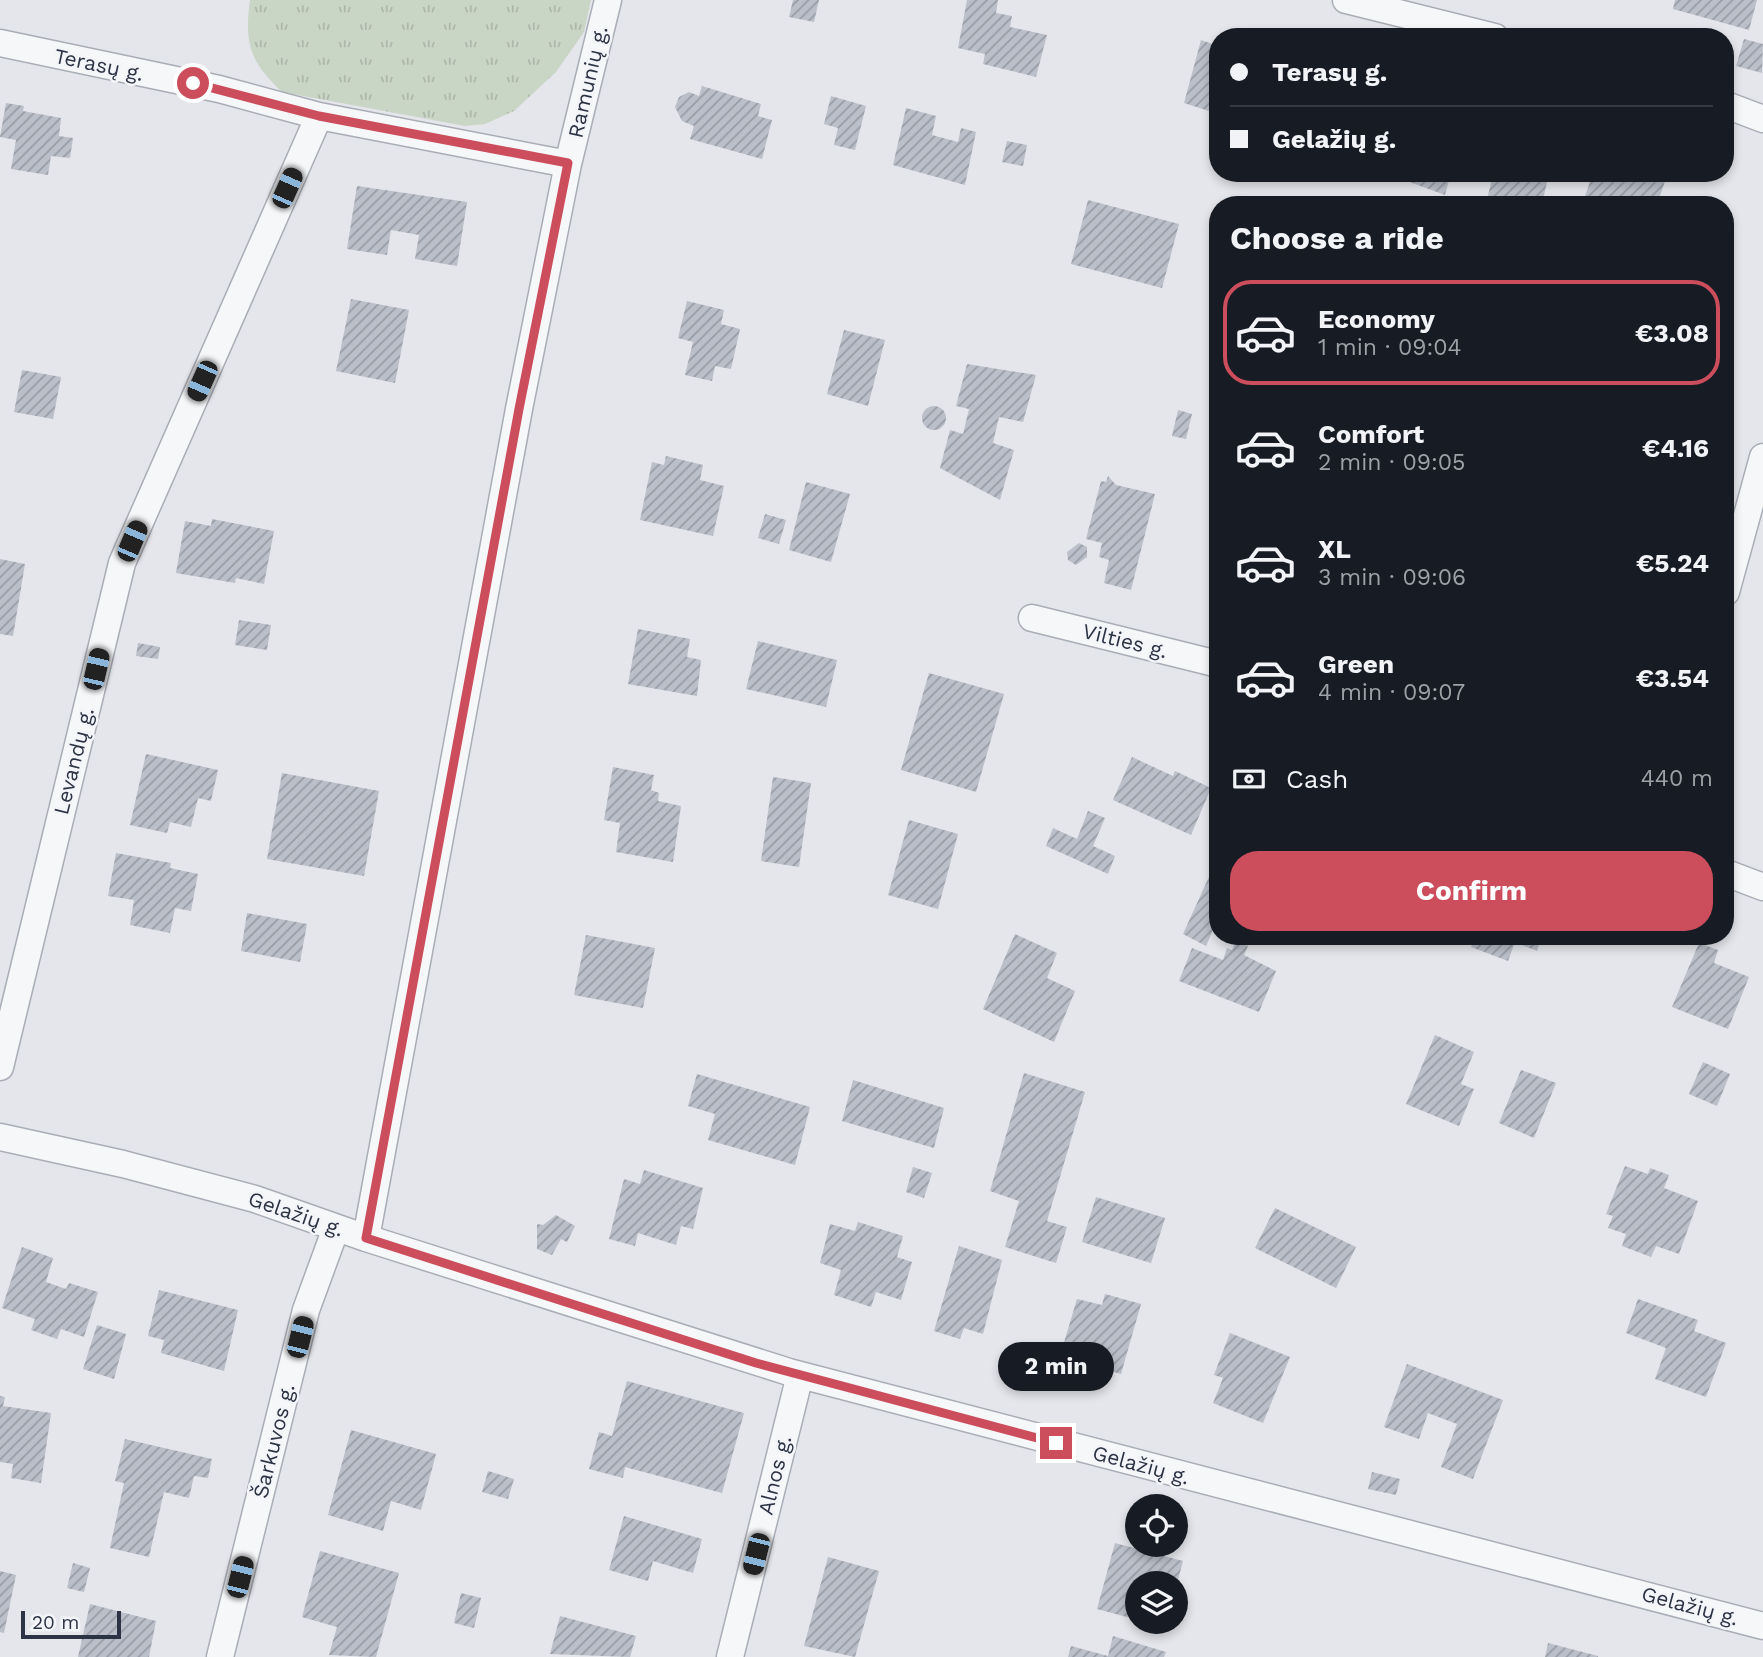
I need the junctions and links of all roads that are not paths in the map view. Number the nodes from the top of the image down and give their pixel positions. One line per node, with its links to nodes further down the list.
1 (607, 0): 8 (street, Ramunių g.)
2 (1346, 0): 3 (street)
3 (1458, 28)
4 (0, 43): 6 (street, Terasų g.)
5 (1734, 108): 7 (street)
6 (319, 116): 8 (street, Terasų g.); 15 (street, Levandų g.)
7 (1763, 119)
8 (568, 163): 18 (street, Ramunių g.)
9 (1763, 457): 10 (street)
10 (1734, 563)
11 (1032, 618): 12 (street, Vilties g.)
12 (1209, 662)
13 (1734, 876): 14 (street)
14 (1763, 887)
15 (0, 1067)
16 (0, 1137): 17 (street, Gelažių g.)
17 (336, 1228): 18 (street, Gelažių g.); 21 (street, Šarkuvos g.)
18 (366, 1238): 19 (street, Gelažių g.)
19 (800, 1374): 20 (street, Gelažių g.); 22 (street, Alnos g.)
20 (1763, 1626)
21 (220, 1657)
22 (730, 1657)

